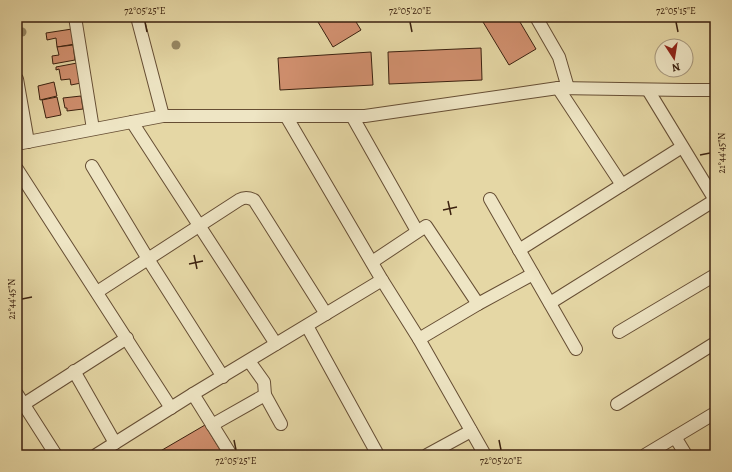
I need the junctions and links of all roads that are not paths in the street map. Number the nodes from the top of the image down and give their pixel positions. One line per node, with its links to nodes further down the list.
1 (76, 17): 12 (street)
2 (137, 17): 8 (street)
3 (536, 17): 5 (street)
4 (17, 79): 13 (street)
5 (563, 88): 6 (street); 10 (street); 17 (street)
6 (648, 90): 7 (street); 14 (street)
7 (715, 90)
8 (163, 116): 9 (street); 11 (street)
9 (286, 116): 10 (street); 24 (street)
10 (352, 116): 21 (street)
11 (132, 122): 12 (street); 20 (street)
12 (94, 130): 13 (street)
13 (22, 143)
14 (682, 147): 17 (street); 19 (street)
15 (92, 166): 23 (street)
16 (17, 170): 28 (street)
17 (622, 185): 22 (street)
18 (490, 199): 22 (street)
19 (715, 200): 29 (street)
20 (199, 225): 23 (street); 31 (street); 37 (street)
21 (417, 232): 24 (street); 30 (street)
22 (519, 250): 25 (street)
23 (148, 259): 28 (street); 41 (street)
24 (372, 262): 27 (street)
25 (533, 274): 29 (street); 30 (street)
26 (715, 274): 33 (street)
27 (382, 280): 31 (street); 35 (street)
28 (97, 292): 34 (street)
29 (550, 303): 38 (street)
30 (478, 304): 35 (street)
31 (326, 314): 32 (street)
32 (307, 326): 37 (street); 56 (street)
33 (619, 332)
34 (127, 338): 40 (street); 46 (street)
35 (419, 339): 50 (street)
36 (715, 343): 45 (street)
37 (276, 344): 39 (street)
38 (576, 349)
39 (249, 361): 41 (street); 43 (street)
40 (74, 371): 44 (street); 52 (street)
41 (223, 377): 42 (street)
42 (193, 394): 46 (street); 49 (street)
43 (265, 395): 48 (street); 49 (street)
44 (20, 399): 53 (street)
45 (617, 404)
46 (171, 408): 52 (street)
47 (715, 413): 51 (street)
48 (281, 424)
49 (212, 426): 55 (street)
50 (471, 431): 57 (street); 58 (street)
51 (675, 437): 59 (street); 60 (street)
52 (115, 443): 54 (street)
53 (56, 455)
54 (96, 455)
55 (230, 455)
56 (378, 455)
57 (427, 455)
58 (485, 455)
59 (645, 455)
60 (686, 455)

